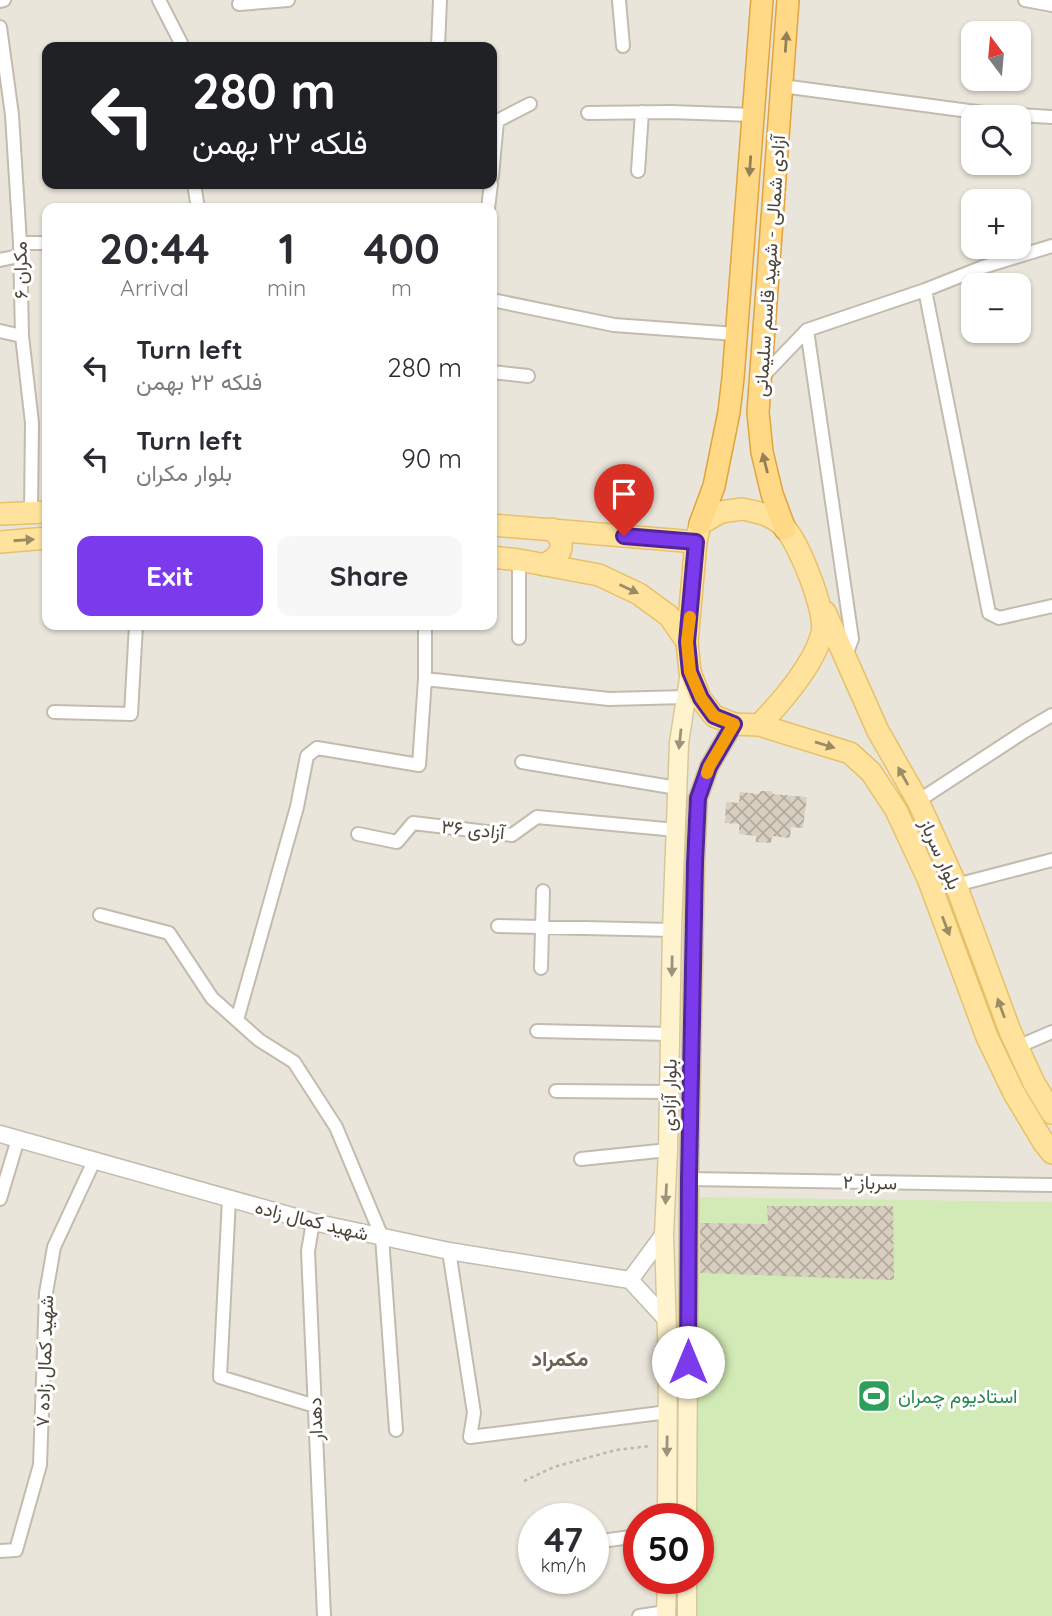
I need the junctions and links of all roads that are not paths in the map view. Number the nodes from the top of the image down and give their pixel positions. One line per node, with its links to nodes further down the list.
1 (159, 0): 11 (street)
2 (288, 0): 8 (street)
3 (440, 0): 12 (street)
4 (619, 0): 13 (street)
5 (762, 0): 18 (highway, آزادی شمالی - شهید قاسم سلیمانی)
6 (789, 0): 14 (highway, آزادی شمالی - شهید قاسم سلیمانی, one-way to 6)
7 (1024, 0): 9 (street)
8 (239, 4)
9 (1052, 5)
10 (0, 27): 24 (street, مکران ۶)
11 (180, 42)
12 (438, 42)
13 (623, 46)
14 (782, 86): 19 (street); 34 (highway, آزادی شمالی - شهید قاسم سلیمانی)
15 (530, 104): 20 (street)
16 (642, 112): 17 (street); 18 (street); 21 (street)
17 (588, 113)
18 (753, 115): 30 (highway, آزادی شمالی - شهید قاسم سلیمانی, one-way to 30)
19 (1052, 117)
20 (497, 120)
21 (638, 171)
22 (42, 244): 24 (street)
23 (1052, 246): 26 (street)
24 (20, 249): 25 (street); 31 (street, مکران ۶)
25 (0, 260)
26 (925, 290): 28 (street); 47 (street)
27 (497, 301): 30 (street)
28 (807, 330): 34 (street); 52 (street)
29 (0, 331): 31 (street)
30 (736, 334): 40 (highway, آزادی شمالی - شهید قاسم سلیمانی)
31 (22, 336): 35 (street, مکران ۶)
32 (497, 373): 33 (street)
33 (528, 376)
34 (759, 380): 38 (highway, آزادی شمالی - شهید قاسم سلیمانی, one-way to 34)
35 (39, 512): 36 (main road)
36 (0, 514)
37 (497, 525): 39 (main road)
38 (785, 528): 40 (main road); 46 (main road)
39 (552, 529): 40 (main road); 45 (main road)
40 (698, 533): 51 (main road)
41 (42, 538): 42 (main road, one-way to 41)
42 (0, 542)
43 (497, 558): 44 (main road)
44 (519, 560): 45 (main road); 50 (street)
45 (544, 565): 51 (main road, one-way to 51)
46 (819, 600): 52 (main road, بلوار سرباز); 59 (main road)
47 (1052, 606)
48 (136, 630): 56 (street)
49 (425, 630): 54 (street)
50 (519, 638)
51 (687, 642): 53 (main road)
52 (845, 657): 62 (main road, بلوار سرباز, one-way to 52)
53 (690, 672): 55 (main road, بلوار آزادی); 58 (main road)
54 (425, 679): 55 (street); 73 (street)
55 (686, 697): 61 (main road, بلوار آزادی, one-way to 61)
56 (54, 712)
57 (1052, 715): 62 (street)
58 (734, 724): 59 (main road); 87 (main road, بلوار آزادی)
59 (760, 724): 84 (main road, بلوار سرباز, one-way to 84)
60 (522, 762): 61 (street)
61 (677, 788): 63 (main road, بلوار آزادی)
62 (918, 801): 66 (main road, بلوار سرباز)
63 (676, 830): 64 (street, آزادی ۳۶); 71 (main road, بلوار آزادی)
64 (358, 834)
65 (1052, 860): 66 (street)
66 (956, 885): 77 (main road, بلوار سرباز, one-way to 66)
67 (543, 891): 70 (street)
68 (100, 915): 73 (street)
69 (498, 926): 70 (street)
70 (543, 927): 71 (street); 72 (street)
71 (672, 930): 76 (main road, بلوار آزادی, one-way to 76)
72 (541, 968)
73 (237, 1020): 93 (street)
74 (537, 1031): 76 (street)
75 (1052, 1032): 77 (street)
76 (670, 1034): 79 (main road, بلوار آزادی)
77 (1017, 1047): 80 (main road, بلوار سرباز)
78 (556, 1091): 79 (street)
79 (669, 1092): 83 (main road, بلوار آزادی)
80 (1052, 1113)
81 (0, 1133): 82 (street, شهید کمال زاده)
82 (18, 1139): 86 (street, شهید کمال زاده); 89 (street)
83 (668, 1150): 85 (street); 92 (main road, بلوار آزادی, one-way to 92)
84 (1052, 1153)
85 (581, 1159)
86 (94, 1161): 90 (street, شهید کمال زاده); 102 (street, شهید کمال زاده ۷)
87 (689, 1179): 88 (street, سرباز ۲); 101 (main road, بلوار آزادی)
88 (1052, 1185)
89 (0, 1199)
90 (229, 1199): 91 (street, شهید کمال زاده); 97 (street)
91 (313, 1222): 93 (street, شهید کمال زاده); 97 (street, دهدار)
92 (664, 1234): 95 (street); 96 (main road, بلوار آزادی)
93 (382, 1237): 94 (street, شهید کمال زاده); 99 (street)
94 (449, 1251): 95 (street, شهید کمال زاده); 98 (street)
95 (630, 1280): 96 (street)
96 (666, 1319): 98 (main road, بلوار آزادی)
97 (315, 1406): 106 (street, دهدار)
98 (668, 1412): 100 (main road, بلوار آزادی, one-way to 100)
99 (396, 1430)
100 (667, 1503)
101 (687, 1503)
102 (0, 1551)
103 (667, 1594): 105 (main road)
104 (687, 1594): 108 (main road)
105 (666, 1614): 107 (street)
106 (324, 1616)
107 (639, 1616)
108 (687, 1616)

